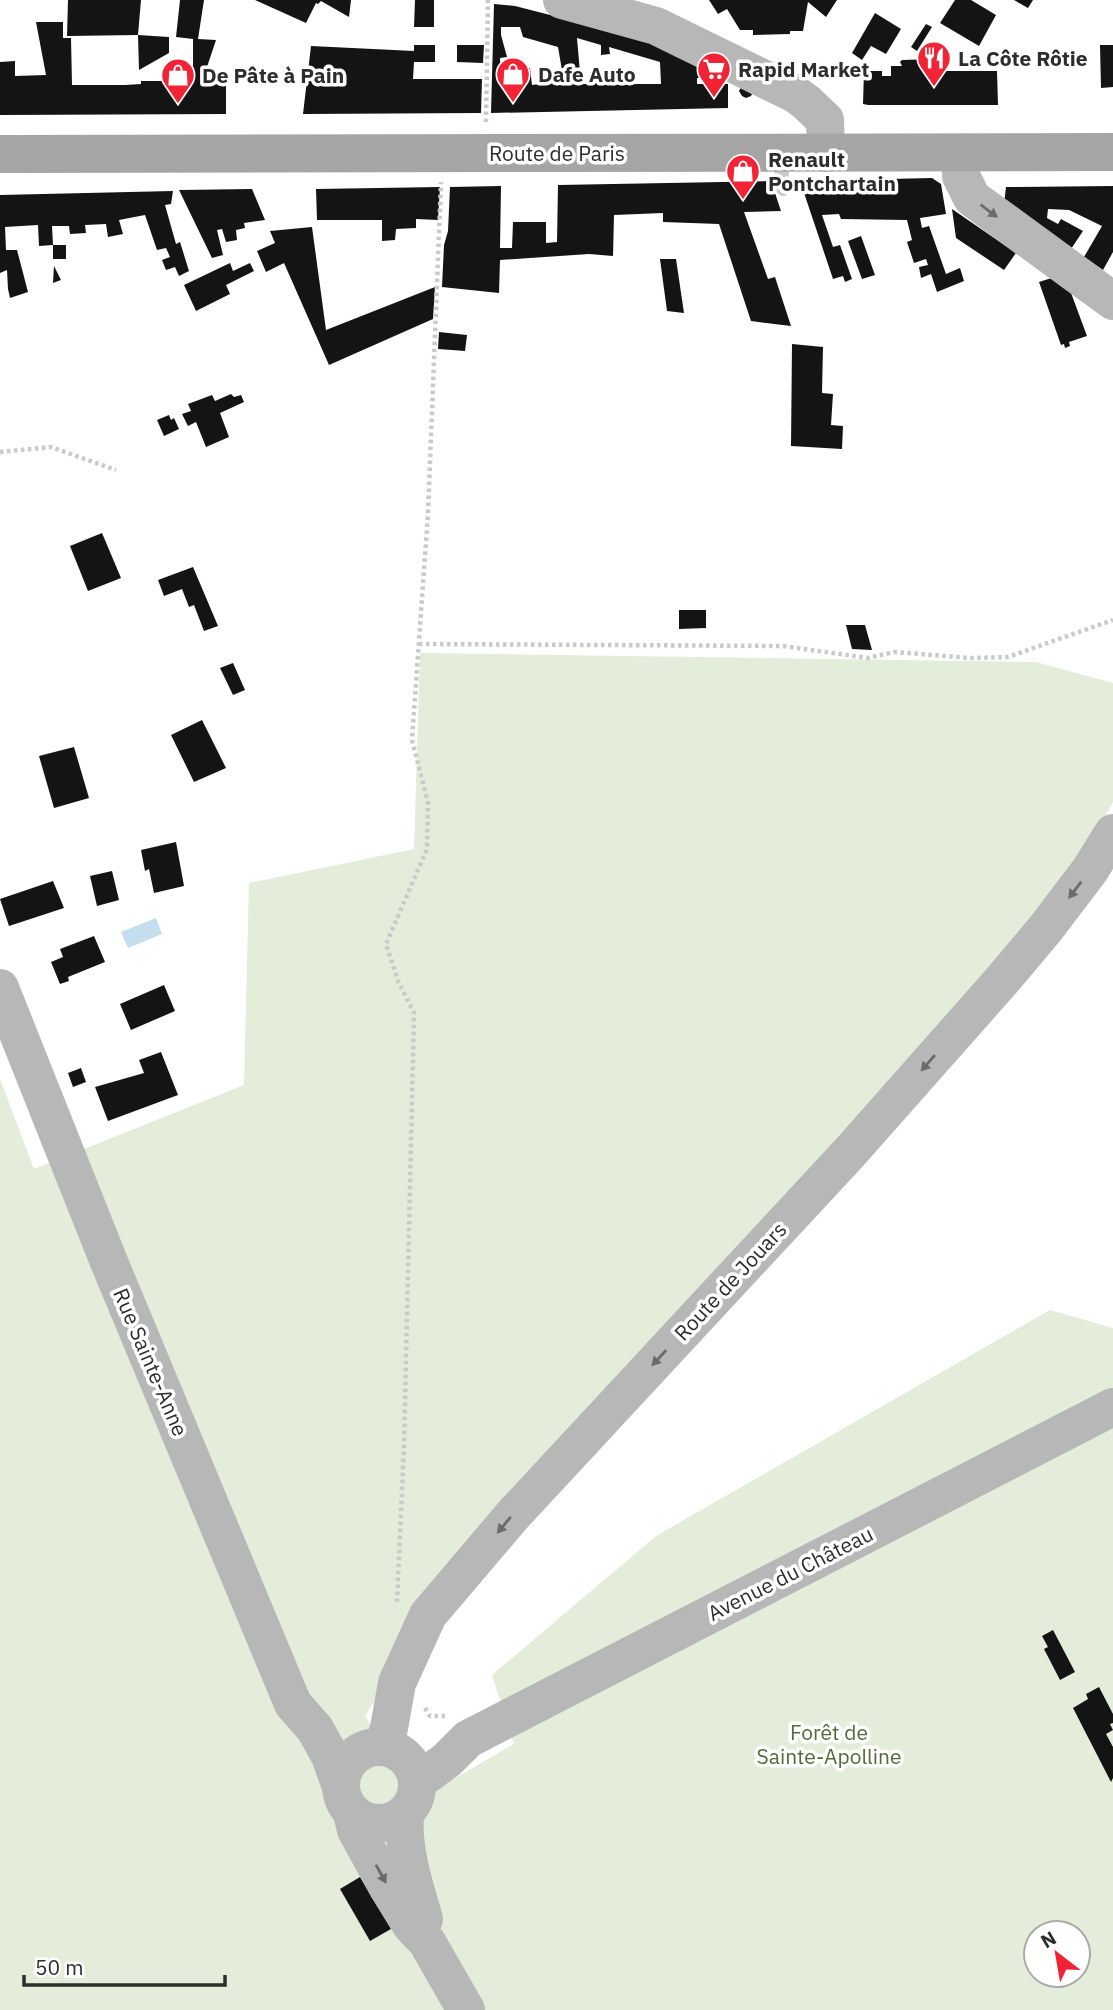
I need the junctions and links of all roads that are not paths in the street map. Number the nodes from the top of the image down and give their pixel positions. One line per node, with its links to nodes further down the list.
1 (562, 0): 3 (street)
2 (1113, 152): 5 (main road, Route de Paris)
3 (826, 153): 4 (main road, Route de Paris); 5 (main road, Route de Paris)
4 (0, 154)
5 (960, 154): 6 (street, one-way to 6)
6 (1113, 300)
7 (1113, 833): 12 (street, Route de Jouars, one-way to 12)
8 (0, 988): 10 (street, Rue Sainte-Anne)
9 (1113, 1407): 11 (street, Avenue du Château)
10 (316, 1728): 12 (street, Rue Sainte-Anne); 14 (street, Rue Sainte-Anne)
11 (471, 1737): 12 (street, Avenue du Château); 13 (street, Avenue du Château)
12 (383, 1748): 13 (street); 14 (street)
13 (411, 1797): 14 (street); 15 (street)
14 (346, 1798): 15 (street, one-way to 15)
15 (427, 1942): 16 (street)
16 (466, 2010)

